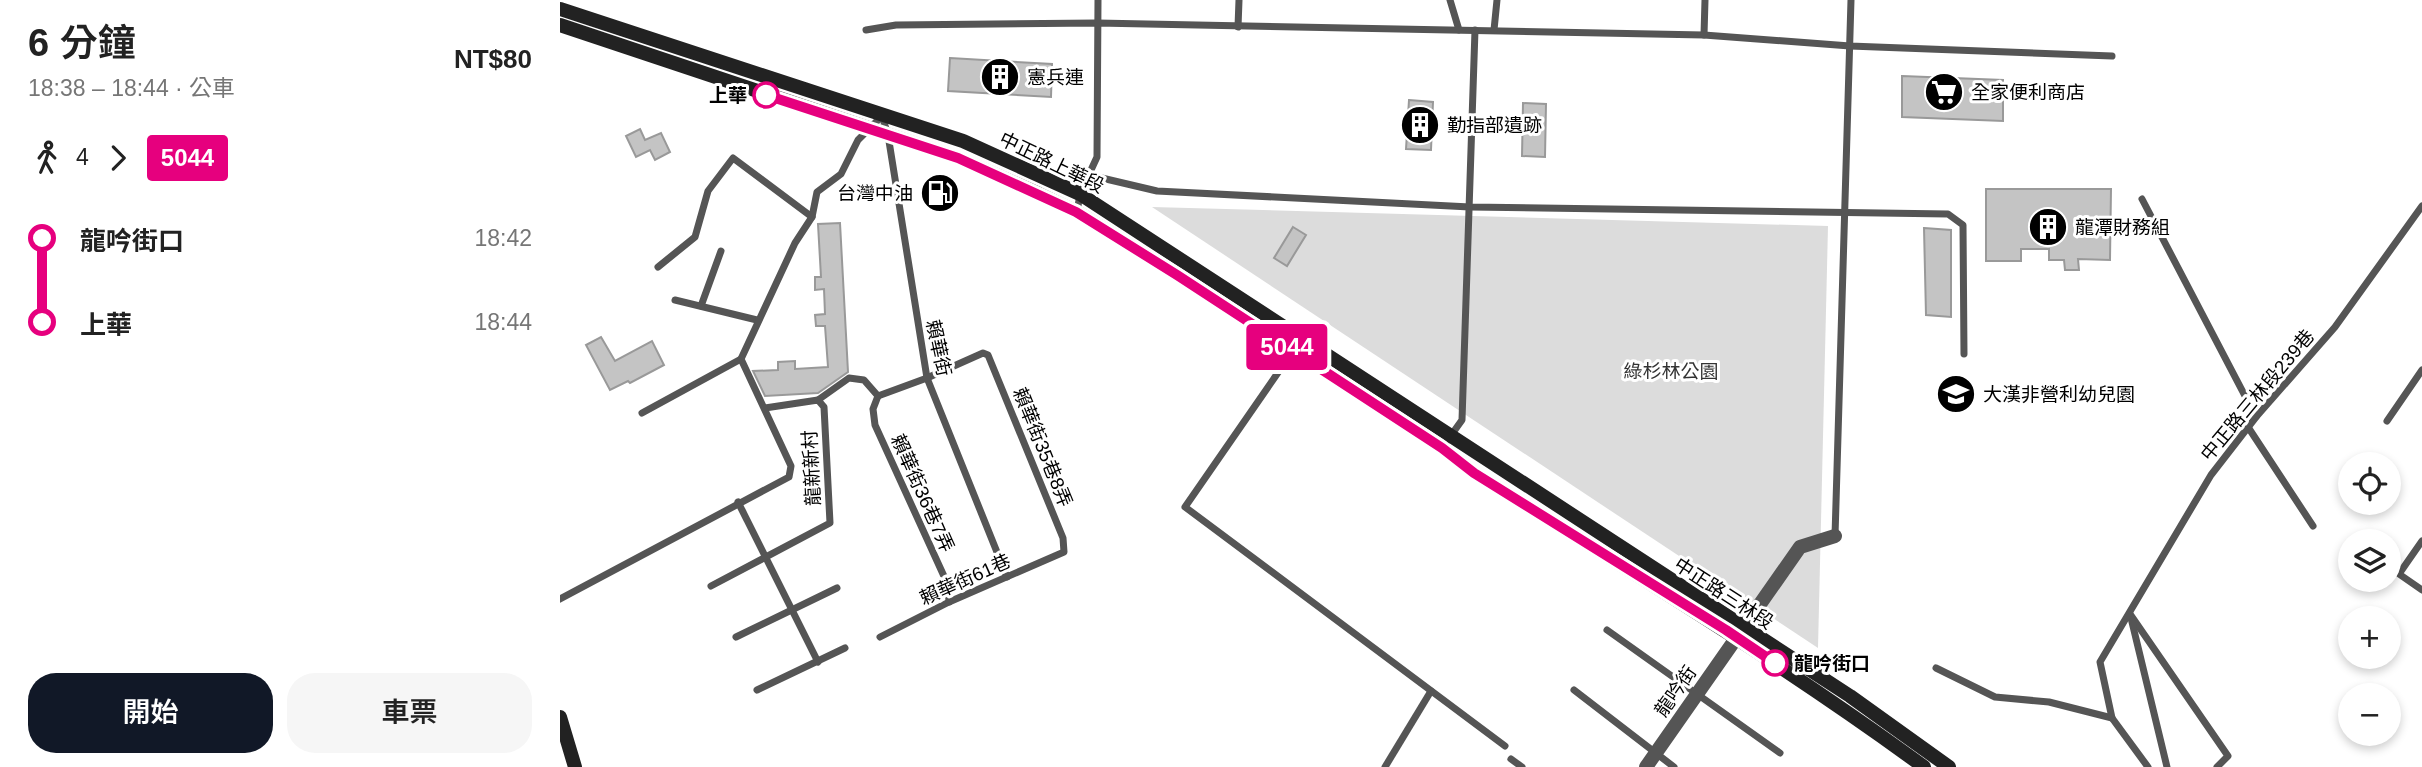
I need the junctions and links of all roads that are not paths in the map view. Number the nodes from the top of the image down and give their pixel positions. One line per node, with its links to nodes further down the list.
1 (1098, 0): 8 (lane)
2 (1239, 0): 10 (lane)
3 (1450, 0): 12 (lane)
4 (1497, 0): 14 (lane)
5 (1705, 0): 15 (lane)
6 (1851, 0): 16 (lane)
7 (560, 9): 18 (main road, 中正路上華段)
8 (1097, 23): 10 (lane); 11 (lane); 21 (lane)
9 (560, 25): 19 (main road, 中正路上華段)
10 (1238, 26): 12 (lane)
11 (866, 30)
12 (1459, 30): 13 (lane)
13 (1475, 30): 14 (lane); 24 (lane)
14 (1494, 30): 15 (lane)
15 (1703, 35): 16 (lane)
16 (1850, 46): 17 (lane); 27 (lane)
17 (2112, 56)
18 (882, 115): 19 (lane); 20 (lane, 賴華街); 22 (main road, 中正路上華段)
19 (869, 129): 20 (main road, 中正路上華段); 28 (lane)
20 (887, 135): 26 (main road, 中正路上華段); 38 (lane, 賴華街)
21 (1089, 175): 22 (lane); 24 (lane)
22 (1080, 194): 26 (lane); 46 (main road, 中正路上華段)
23 (2142, 199): 43 (lane)
24 (1470, 206): 27 (lane); 46 (lane)
25 (2422, 206): 43 (lane, 中正路三林段239巷)
26 (1076, 212): 34 (main road, 中正路上華段)
27 (1846, 212): 35 (lane); 51 (lane)
28 (812, 217): 30 (lane); 33 (lane)
29 (721, 251): 32 (lane)
30 (658, 267)
31 (675, 300): 32 (lane)
32 (701, 306): 33 (lane)
33 (758, 320): 36 (lane)
34 (1293, 351): 46 (main road, 中正路上華段); 72 (lane)
35 (1964, 354)
36 (741, 359): 41 (lane); 42 (lane)
37 (2422, 370): 44 (lane)
38 (927, 378): 39 (lane); 53 (lane, 賴華街35巷8弄); 55 (lane, 賴華街)
39 (878, 396): 40 (lane); 60 (lane, 賴華街36巷7弄)
40 (818, 400): 41 (lane, 龍新新村); 54 (lane, 龍新新村)
41 (765, 408): 49 (lane, 龍新新村)
42 (642, 412)
43 (2256, 417): 45 (lane, 中正路三林段239巷)
44 (2387, 421)
45 (2249, 427): 50 (lane); 62 (lane, 中正路三林段239巷)
46 (1446, 442): 47 (main road, 中正路上華段); 48 (main road, 中正路上華段)
47 (1477, 453): 64 (main road, 中正路三林段)
48 (1474, 473): 64 (main road, 中正路三林段)
49 (738, 502): 54 (lane); 59 (lane, 龍新新村)
50 (2314, 526)
51 (1835, 536): 64 (street, 龍吟街)
52 (2422, 541): 58 (lane)
53 (1064, 552): 55 (lane, 賴華街61巷)
54 (766, 555): 56 (lane, 龍新新村); 61 (lane)
55 (1006, 577): 60 (lane, 賴華街61巷)
56 (711, 586)
57 (837, 588): 61 (lane)
58 (2422, 590)
59 (560, 598)
60 (949, 602): 65 (lane, 賴華街61巷)
61 (793, 609): 66 (lane); 68 (lane)
62 (2130, 614): 75 (lane, 中正路三林段239巷); 88 (lane); 89 (lane)
63 (1606, 630): 73 (lane)
64 (1739, 632): 73 (street, 龍吟街); 85 (main road, 中正路三林段); 86 (main road, 中正路三林段)
65 (880, 636)
66 (736, 637)
67 (845, 648): 68 (lane)
68 (818, 662): 70 (lane)
69 (1936, 668): 75 (lane)
70 (758, 690)
71 (1574, 690): 77 (lane)
72 (1431, 691): 76 (lane); 81 (lane)
73 (1696, 694): 77 (street, 龍吟街); 78 (lane)
74 (560, 717): 80 (main road)
75 (2112, 718): 87 (lane, 中正路三林段239巷)
76 (1505, 746)
77 (1655, 753): 83 (street, 龍吟街); 84 (lane)
78 (1780, 753)
79 (1511, 759): 82 (lane)
80 (575, 767)
81 (1385, 767)
82 (1522, 767)
83 (1646, 767)
84 (1674, 767)
85 (1924, 767)
86 (1948, 767)
87 (2148, 767)
88 (2167, 767)
89 (2217, 767)

